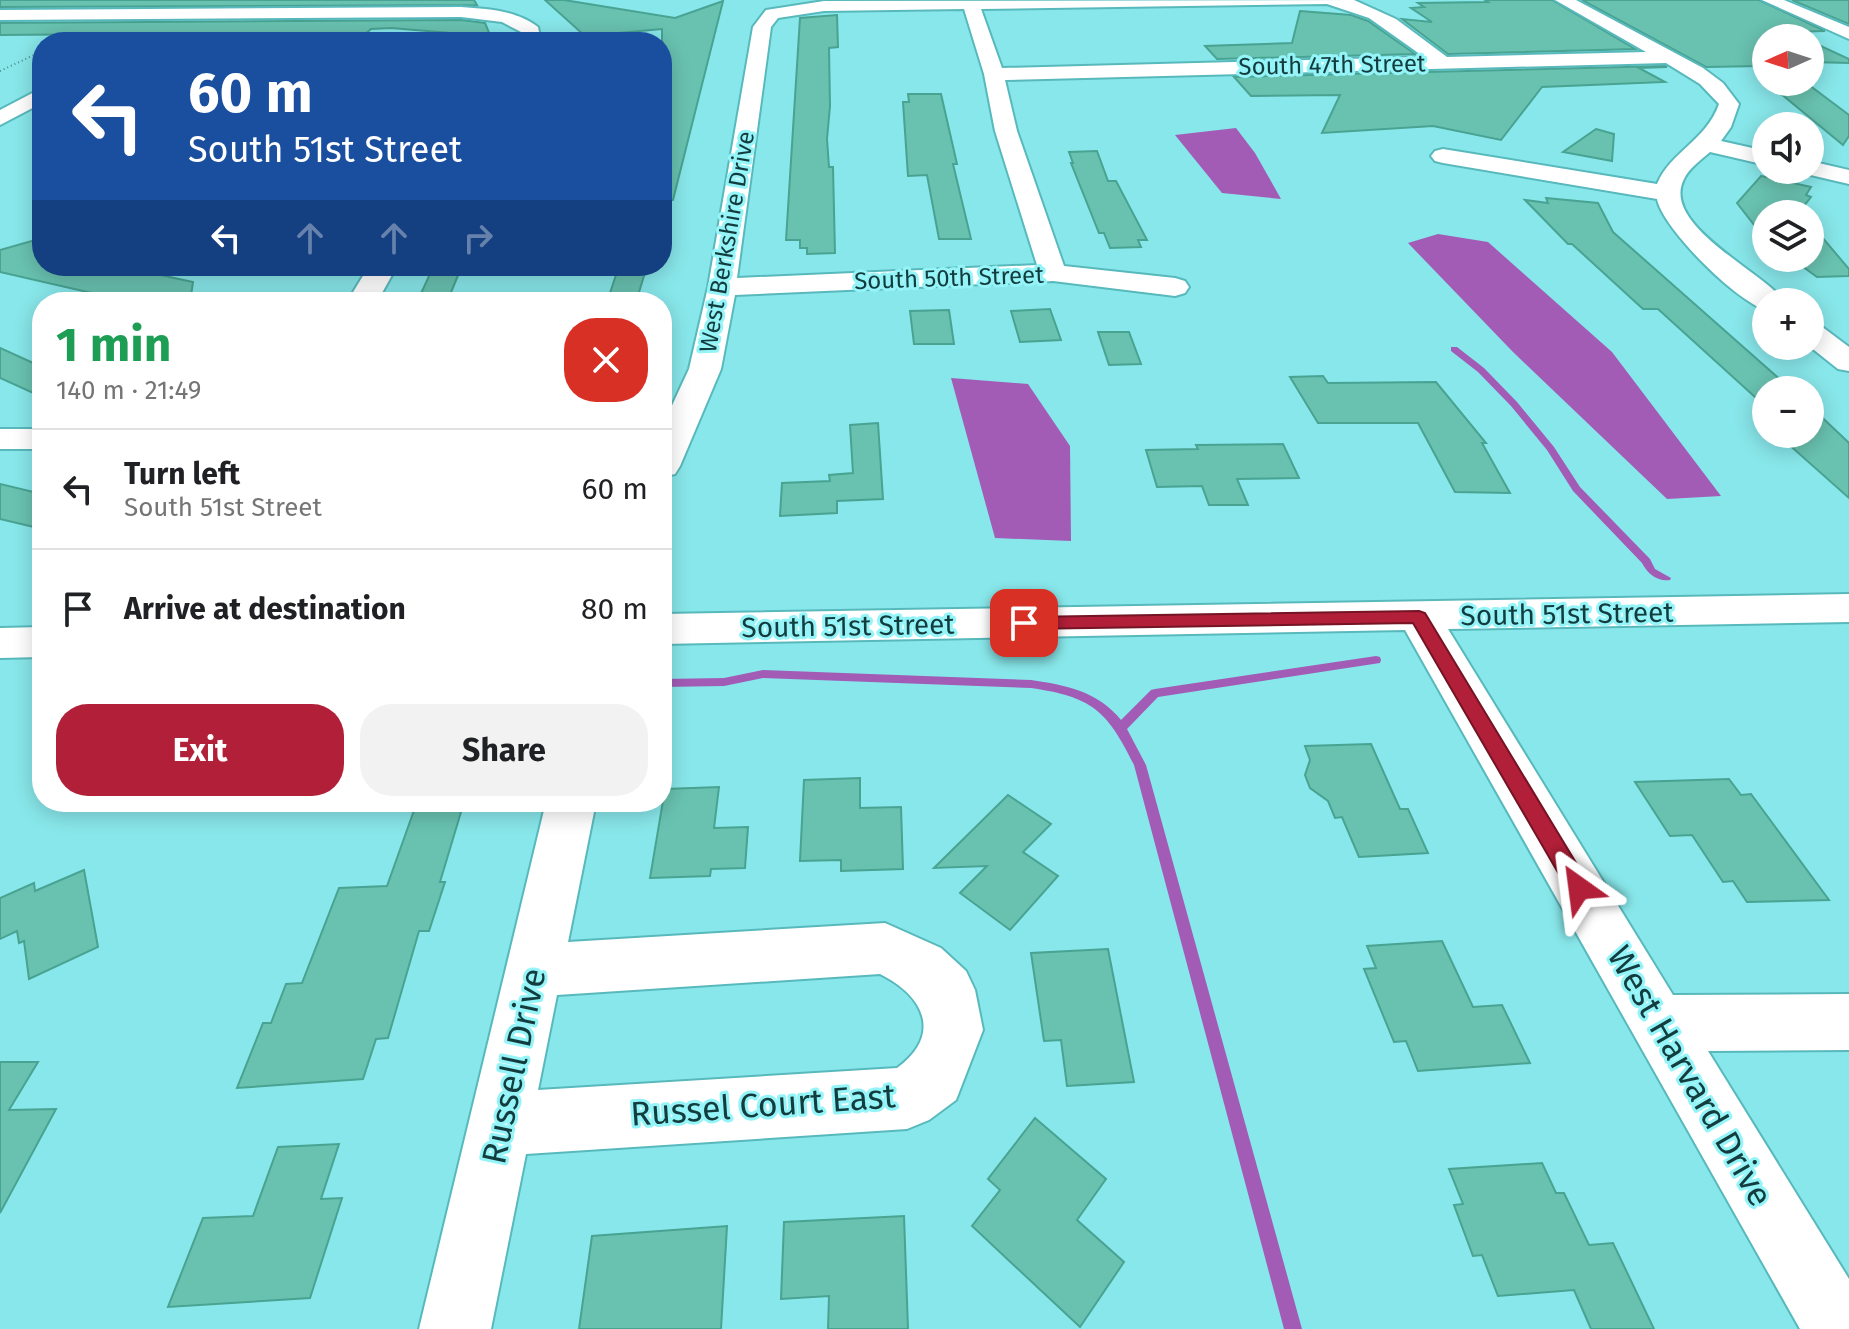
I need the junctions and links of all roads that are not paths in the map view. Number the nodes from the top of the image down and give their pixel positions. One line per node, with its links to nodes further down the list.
1 (1333, 0): 4 (street); 11 (street)
2 (1563, 0): 10 (street)
3 (1770, 0): 9 (street)
4 (971, 4): 12 (street); 23 (street, West Berkshire Drive)
5 (336, 13): 6 (street); 7 (street); 8 (street)
6 (0, 15)
7 (312, 32)
8 (532, 32)
9 (1849, 34)
10 (1670, 57): 11 (street, South 47th Street); 16 (street)
11 (1443, 63): 12 (street, South 47th Street)
12 (994, 74): 22 (street)
13 (32, 100): 14 (street)
14 (0, 119): 15 (street)
15 (0, 128)
16 (1707, 145): 17 (street); 21 (street)
17 (1752, 155)
18 (1443, 156): 21 (street)
19 (1824, 171): 20 (street)
20 (1849, 177)
21 (1666, 193): 25 (street)
22 (1053, 273): 23 (street, South 50th Street); 24 (street, South 50th Street)
23 (722, 287): 30 (street, West Berkshire Drive)
24 (1175, 287)
25 (1753, 288)
26 (1824, 343): 27 (street)
27 (1849, 362)
28 (0, 439): 29 (street)
29 (32, 439)
30 (672, 443)
31 (1849, 608): 32 (street, South 51st Street)
32 (1419, 617): 33 (street, South 51st Street); 39 (street, West Harvard Drive)
33 (672, 629)
34 (32, 642): 35 (street)
35 (0, 643)
36 (569, 812): 37 (street, Russell Drive)
37 (536, 970): 40 (street, Russell Drive); 40 (street, Russel Court East)
38 (1849, 1022): 39 (street)
39 (1660, 1023): 42 (street, West Harvard Drive)
40 (502, 1124): 41 (street, Russell Drive)
41 (455, 1329)
42 (1839, 1329)

